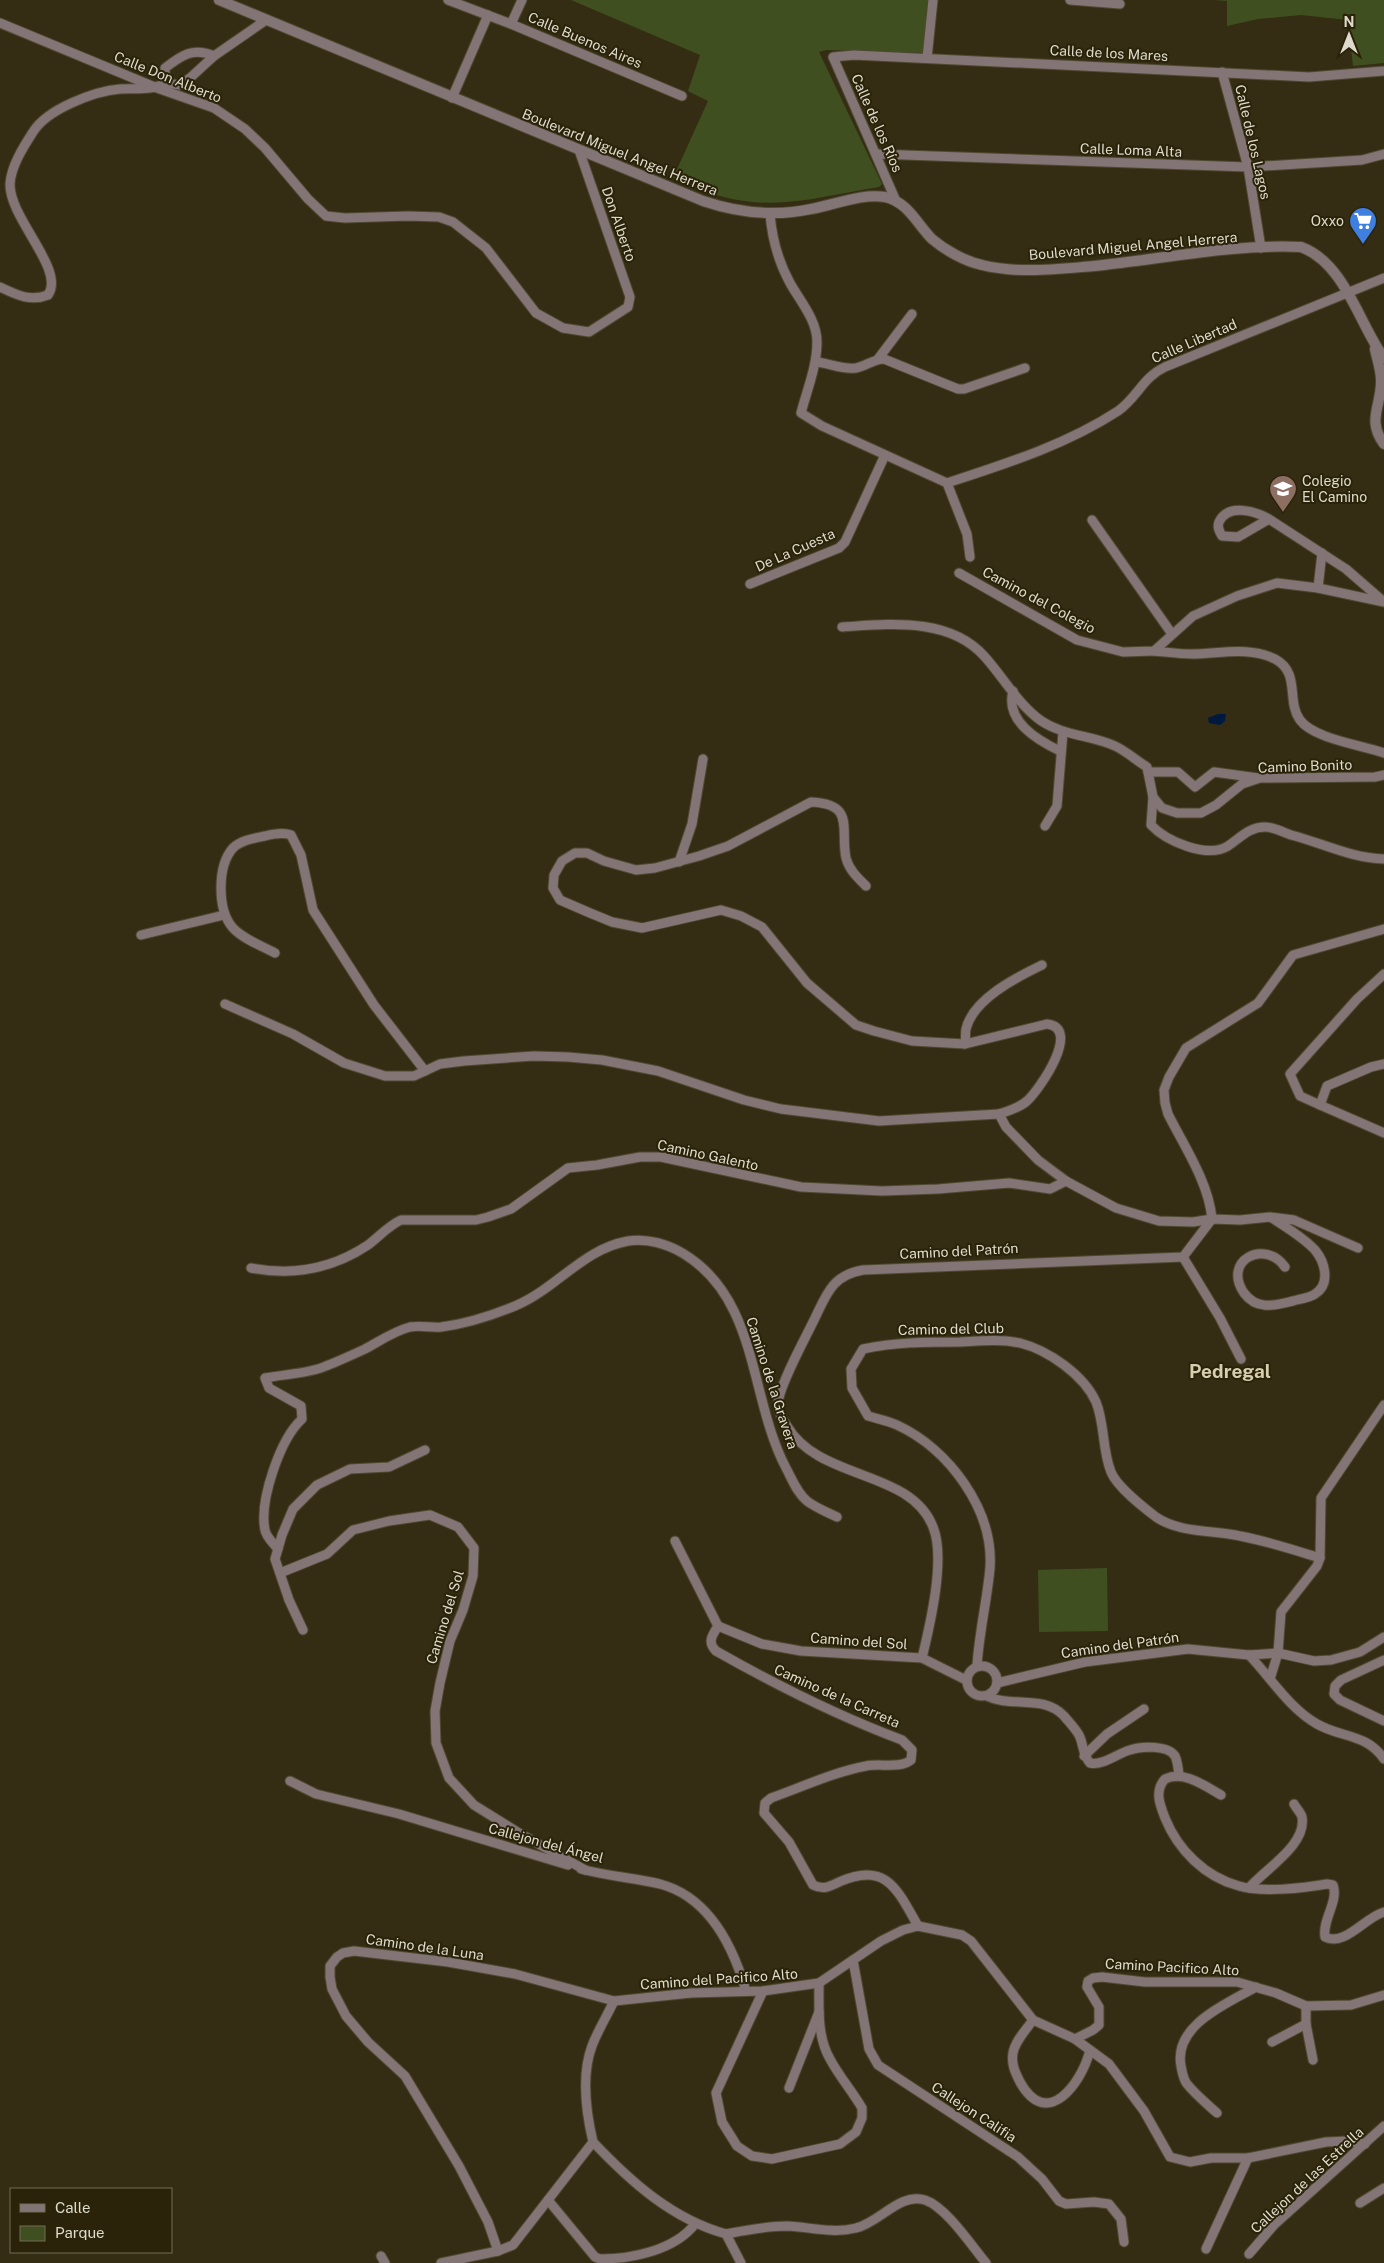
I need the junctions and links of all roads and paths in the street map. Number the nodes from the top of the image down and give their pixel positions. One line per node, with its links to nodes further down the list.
1 (219, 0): 6 (street, Boulevard Miguel Angel Herrera)
2 (448, 0): 8 (street, Calle Buenos Aires)
3 (522, 0): 11 (street)
4 (933, 0): 14 (street)
5 (1070, 0): 7 (street)
6 (234, 3): 9 (street, Boulevard Miguel Angel Herrera)
7 (1120, 4)
8 (488, 15): 11 (street, Calle Buenos Aires); 20 (street)
9 (266, 20): 12 (street); 20 (street, Boulevard Miguel Angel Herrera)
10 (0, 23): 18 (street, Calle Don Alberto)
11 (511, 24): 19 (street, Calle Buenos Aires)
12 (214, 56): 17 (street); 17 (street)
13 (833, 57): 14 (street, Calle de los Mares); 22 (street, Calle de los Ríos)
14 (928, 58): 16 (street, Calle de los Mares)
15 (1384, 71): 16 (street, Calle de los Mares)
16 (1222, 72): 24 (street, Calle de los Lagos)
17 (165, 83): 18 (street)
18 (157, 88): 29 (street); 31 (street, Calle Don Alberto)
19 (682, 96)
20 (452, 98): 21 (street, Boulevard Miguel Angel Herrera)
21 (579, 150): 26 (street, Boulevard Miguel Angel Herrera); 31 (street, Don Alberto)
22 (876, 154): 24 (street, Calle Loma Alta); 25 (street, Calle de los Ríos)
23 (1384, 154): 24 (street, Calle Loma Alta)
24 (1248, 167): 27 (street, Calle de los Lagos)
25 (896, 201): 26 (street, Boulevard Miguel Angel Herrera); 27 (street, Boulevard Miguel Angel Herrera)
26 (770, 214): 36 (street)
27 (1261, 248): 30 (street, Boulevard Miguel Angel Herrera)
28 (1384, 278): 30 (street, Calle Libertad)
29 (0, 287)
30 (1348, 292): 33 (street, Boulevard Miguel Angel Herrera); 40 (street, Calle Libertad)
31 (628, 307)
32 (912, 314): 35 (street)
33 (1374, 345): 34 (street); 38 (street)
34 (1384, 358)
35 (878, 359): 36 (street); 37 (street)
36 (816, 362): 39 (street)
37 (1025, 368)
38 (1384, 444)
39 (885, 455): 40 (street); 46 (street, De La Cuesta)
40 (947, 483): 44 (street)
41 (1269, 518): 41 (street); 43 (street)
42 (1092, 520): 50 (street)
43 (1322, 553): 47 (street); 48 (street)
44 (970, 557)
45 (959, 573): 51 (street, Camino del Colegio)
46 (750, 584)
47 (1318, 588): 48 (street); 50 (street)
48 (1384, 602)
49 (842, 627): 52 (street)
50 (1172, 634): 51 (street)
51 (1154, 652): 55 (street, Camino Bonito)
52 (1013, 691): 53 (street); 54 (street)
53 (1063, 732): 54 (street); 57 (street)
54 (1060, 751): 61 (street)
55 (1384, 753)
56 (703, 759): 63 (street)
57 (1148, 772): 59 (street); 60 (street)
58 (1384, 775): 59 (street, Camino Bonito)
59 (1260, 778): 60 (street, Camino Bonito)
60 (1153, 797): 62 (street)
61 (1045, 826)
62 (1384, 859)
63 (679, 862): 64 (street); 72 (street)
64 (866, 886)
65 (224, 915): 67 (street); 68 (street); 74 (street)
66 (1384, 929): 80 (street)
67 (141, 935)
68 (276, 953)
69 (1042, 965): 72 (street)
70 (1384, 974): 75 (street)
71 (225, 1004): 74 (street)
72 (965, 1044): 76 (street)
73 (1384, 1064): 75 (street)
74 (425, 1071): 76 (street)
75 (1320, 1106): 77 (street)
76 (998, 1114): 78 (street)
77 (1384, 1133)
78 (1066, 1181): 80 (street); 84 (street, Camino Galento)
79 (1270, 1217): 80 (street); 81 (street); 83 (street)
80 (1212, 1219): 82 (street)
81 (1358, 1248)
82 (1183, 1257): 85 (street); 88 (street, Camino del Patrón)
83 (1285, 1267)
84 (251, 1268)
85 (1241, 1359)
86 (763, 1402): 88 (street); 90 (street, Camino de la Gravera); 92 (street, Camino de la Gravera)
87 (1384, 1405): 93 (street)
88 (780, 1413): 100 (street)
89 (425, 1450): 92 (street)
90 (838, 1517)
91 (675, 1541): 95 (street)
92 (278, 1549): 94 (street)
93 (1320, 1558): 98 (street); 102 (street, Camino del Club)
94 (280, 1573): 96 (street); 115 (street, Camino del Sol)
95 (718, 1626): 100 (street, Camino del Sol); 118 (street, Camino de la Carreta)
96 (303, 1630)
97 (1384, 1637): 98 (street, Camino del Patrón)
98 (1278, 1653): 99 (street, Camino del Patrón); 103 (street)
99 (1249, 1655): 103 (street); 105 (street, Camino del Patrón)
100 (922, 1658): 104 (street, Camino del Sol)
101 (1384, 1660): 108 (street)
102 (978, 1666): 104 (street); 105 (street)
103 (1270, 1678): 110 (street)
104 (966, 1680): 106 (street)
105 (997, 1683): 106 (street)
106 (987, 1696): 109 (street)
107 (1144, 1709): 109 (street)
108 (1384, 1721)
109 (1084, 1756): 111 (street)
110 (1384, 1759)
111 (1179, 1775): 113 (street); 116 (street)
112 (290, 1781): 115 (street, Callejon del Ángel)
113 (1221, 1795)
114 (1294, 1804): 116 (street)
115 (584, 1870): 122 (street, Callejon del Ángel)
116 (1249, 1888): 117 (street)
117 (1384, 1912)
118 (918, 1926): 119 (street, Camino del Pacifico Alto); 128 (street)
119 (853, 1960): 120 (street, Camino del Pacifico Alto); 145 (street, Callejon Califia)
120 (819, 1983): 123 (street, Camino del Pacifico Alto); 127 (street)
121 (1256, 1987): 126 (street, Camino Pacifico Alto); 130 (street, Camino Pacifico Alto); 135 (street)
122 (746, 1991): 123 (street, Camino del Pacifico Alto); 125 (street, Camino del Pacifico Alto)
123 (763, 1991): 127 (street)
124 (1384, 1995): 126 (street, Camino Pacifico Alto)
125 (614, 2001): 137 (street); 147 (street, Camino de la Luna)
126 (1306, 2006): 129 (street)
127 (819, 2012): 134 (street)
128 (1033, 2020): 130 (street); 132 (street)
129 (1306, 2024): 131 (street); 133 (street)
130 (1075, 2039): 132 (street)
131 (1272, 2042)
132 (1090, 2050): 139 (street)
133 (1312, 2060)
134 (789, 2088)
135 (1218, 2113)
136 (1384, 2126): 138 (street, Callejon de las Estrella)
137 (593, 2142): 141 (street); 143 (street)
138 (1366, 2144): 139 (street); 148 (street, Callejon de las Estrella)
139 (1248, 2158): 146 (street)
140 (1384, 2188): 142 (street)
141 (548, 2200): 143 (street); 147 (street)
142 (1360, 2203)
143 (695, 2224): 144 (street)
144 (726, 2234): 150 (street); 151 (street)
145 (1124, 2242)
146 (1206, 2249)
147 (498, 2250): 149 (street)
148 (1249, 2254)
149 (440, 2263)
150 (741, 2263)
151 (986, 2263)

